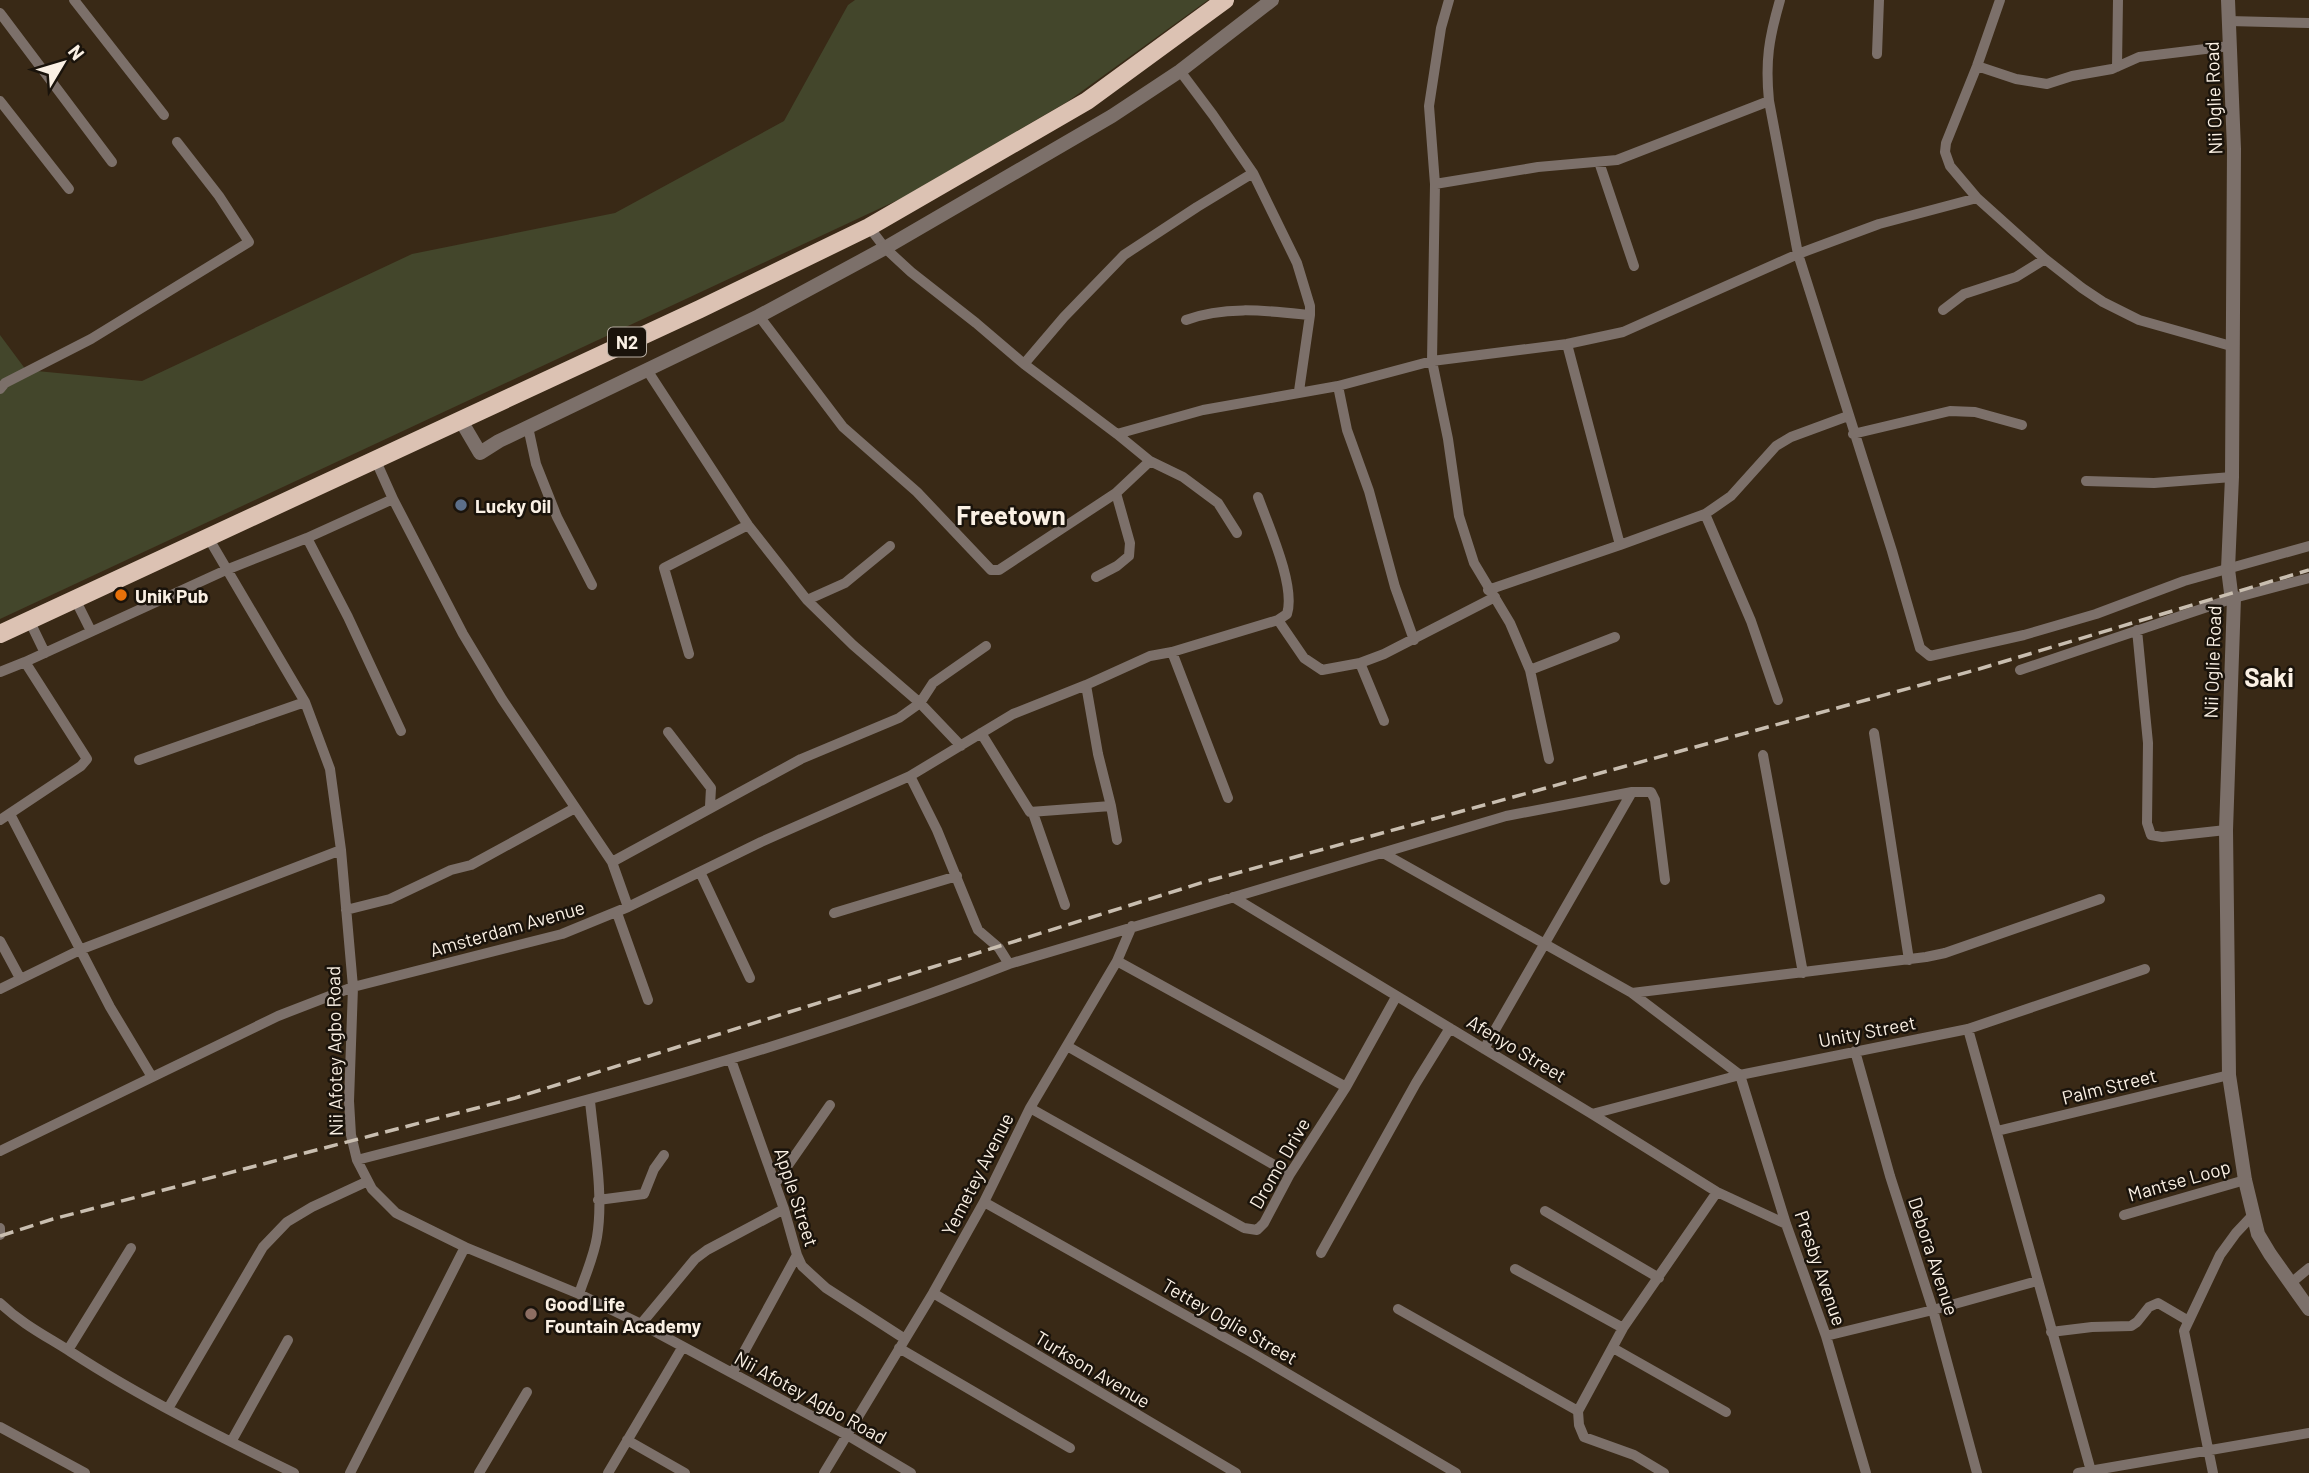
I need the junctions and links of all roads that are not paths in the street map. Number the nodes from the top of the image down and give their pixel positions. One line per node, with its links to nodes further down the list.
1 (74, 0): 20 (street)
2 (1226, 0): 28 (highway, N2)
3 (1272, 0): 17 (street)
4 (1449, 0): 25 (street)
5 (1780, 0): 18 (street)
6 (1879, 0): 14 (street)
7 (2000, 0): 15 (street)
8 (2118, 0): 16 (street)
9 (2228, 0): 11 (street, Nii Oglie Road)
10 (0, 13): 22 (street)
11 (2229, 22): 12 (street); 13 (street, Nii Oglie Road)
12 (2309, 23)
13 (2230, 46): 16 (street); 38 (street, Nii Oglie Road)
14 (1877, 54)
15 (1977, 66): 16 (street); 27 (street)
16 (2117, 67)
17 (1180, 71): 24 (street); 29 (street)
18 (1769, 100): 23 (street); 30 (street)
19 (0, 101): 26 (street)
20 (164, 115)
21 (177, 142): 43 (street)
22 (112, 162)
23 (1599, 162): 25 (street); 32 (street)
24 (1253, 173): 35 (street); 40 (street)
25 (1435, 184): 39 (street)
26 (69, 190)
27 (1977, 198): 30 (street); 31 (street)
28 (869, 227): 29 (street); 46 (highway, N2)
29 (885, 248): 34 (street); 40 (street)
30 (1798, 254): 37 (street); 45 (street)
31 (2045, 260): 33 (street); 38 (street)
32 (1634, 266)
33 (1943, 310)
34 (759, 316): 41 (street); 55 (street)
35 (1310, 316): 36 (street); 44 (street)
36 (1185, 320)
37 (1567, 344): 39 (street); 63 (street)
38 (2231, 346): 53 (street, Nii Oglie Road)
39 (1432, 361): 42 (street); 71 (street)
40 (1024, 364): 50 (street)
41 (647, 370): 48 (street); 59 (street)
42 (1338, 386): 44 (street); 81 (street)
43 (0, 389)
44 (1299, 391): 50 (street)
45 (1848, 416): 49 (street); 58 (street)
46 (460, 419): 48 (street); 51 (highway, N2)
47 (2022, 425): 49 (street)
48 (528, 427): 70 (street)
49 (1853, 433): 66 (street)
50 (1117, 434): 52 (street)
51 (376, 461): 57 (street); 62 (highway, N2)
52 (1150, 461): 55 (street); 60 (street)
53 (2232, 477): 54 (street); 66 (street, Nii Oglie Road)
54 (2086, 481)
55 (1116, 493): 68 (street)
56 (1258, 498): 75 (street)
57 (393, 499): 61 (street); 109 (street)
58 (1705, 514): 63 (street); 92 (street)
59 (748, 525): 73 (street); 85 (street)
60 (1237, 533)
61 (307, 538): 67 (street); 96 (street)
62 (209, 539): 67 (street, Nii Afotey Agbo Road); 74 (highway, N2)
63 (1620, 545): 71 (street)
64 (890, 546): 73 (street)
65 (2309, 546): 66 (street)
66 (2228, 569): 72 (street, Nii Oglie Road)
67 (226, 570): 78 (street); 93 (street, Nii Afotey Agbo Road)
68 (1096, 577)
69 (2309, 578): 72 (street)
70 (592, 585)
71 (1492, 593): 81 (street); 88 (street)
72 (2234, 598): 77 (street); 112 (street, Nii Oglie Road)
73 (807, 600): 94 (street)
74 (76, 601): 76 (highway, N2); 78 (street)
75 (1278, 620): 83 (street, Amsterdam Avenue); 87 (street)
76 (30, 622): 79 (highway, N2); 84 (street)
77 (2137, 630): 89 (street); 112 (street)
78 (91, 631): 84 (street)
79 (0, 634)
80 (1615, 637): 88 (street)
81 (1414, 640): 87 (street)
82 (986, 646): 94 (street)
83 (1172, 652): 91 (street, Amsterdam Avenue); 106 (street)
84 (45, 653): 86 (street)
85 (689, 654)
86 (25, 662): 90 (street); 111 (street)
87 (1360, 663): 95 (street)
88 (1530, 670): 102 (street)
89 (2020, 670)
90 (0, 672)
91 (1086, 685): 98 (street, Amsterdam Avenue); 108 (street)
92 (1778, 700)
93 (305, 702): 103 (street); 114 (street, Nii Afotey Agbo Road)
94 (920, 703): 100 (street); 107 (street)
95 (1384, 721)
96 (401, 731)
97 (668, 732): 107 (street)
98 (981, 733): 100 (street, Amsterdam Avenue); 110 (street)
99 (1874, 733): 130 (street)
100 (961, 746): 104 (street, Amsterdam Avenue)
101 (1763, 755): 134 (street)
102 (1549, 759)
103 (139, 760)
104 (910, 776): 117 (street, Amsterdam Avenue); 118 (street)
105 (1632, 792): 115 (street); 119 (street); 128 (street)
106 (1228, 798)
107 (710, 806): 116 (street)
108 (1111, 806): 110 (street); 113 (street)
109 (575, 808): 116 (street); 123 (street)
110 (1033, 813): 122 (street)
111 (3, 819): 129 (street)
112 (2226, 830): 149 (street, Nii Oglie Road)
113 (1117, 840)
114 (341, 850): 123 (street, Nii Afotey Agbo Road); 129 (street)
115 (1383, 853): 120 (street); 128 (street)
116 (612, 862): 124 (street)
117 (700, 873): 124 (street, Amsterdam Avenue); 136 (street)
118 (957, 876): 125 (street); 132 (street)
119 (1665, 880)
120 (1233, 897): 126 (street); 140 (street, Afenyo Street)
121 (2100, 899): 130 (street)
122 (1065, 905)
123 (346, 910): 137 (street, Nii Afotey Agbo Road)
124 (623, 910): 137 (street, Amsterdam Avenue); 141 (street)
125 (834, 913)
126 (1132, 926): 131 (street, Yemetey Avenue); 132 (street)
127 (0, 941): 135 (street)
128 (1546, 943): 139 (street); 145 (street)
129 (82, 949): 135 (street); 150 (street)
130 (1909, 960): 134 (street)
131 (1117, 961): 144 (street, Yemetey Avenue); 151 (street)
132 (1009, 964): 147 (street)
133 (2145, 969): 143 (street, Unity Street)
134 (1803, 973): 139 (street)
135 (20, 978): 138 (street)
136 (750, 978)
137 (353, 986): 150 (street, Amsterdam Avenue); 159 (street, Nii Afotey Agbo Road)
138 (0, 989)
139 (1632, 993): 148 (street)
140 (1396, 997): 142 (street, Afenyo Street); 151 (street, Dromo Drive)
141 (648, 1000)
142 (1450, 1028): 145 (street, Afenyo Street); 176 (street)
143 (1968, 1030): 146 (street, Unity Street); 156 (street)
144 (1066, 1046): 154 (street, Yemetey Avenue); 160 (street)
145 (1483, 1049): 155 (street, Afenyo Street)
146 (1855, 1051): 148 (street, Unity Street); 188 (street, Debora Avenue)
147 (731, 1060): 152 (street); 163 (street, Apple Street)
148 (1741, 1075): 155 (street, Unity Street); 171 (street, Presby Avenue)
149 (2229, 1075): 156 (street, Palm Street); 161 (street, Nii Oglie Road)
150 (152, 1077): 157 (street, Amsterdam Avenue)
151 (1346, 1087): 160 (street, Dromo Drive)
152 (590, 1101): 159 (street); 165 (street)
153 (830, 1105): 163 (street)
154 (1030, 1108): 160 (street, Dromo Drive); 166 (street, Yemetey Avenue)
155 (1592, 1114): 164 (street, Afenyo Street)
156 (1997, 1131): 181 (street)
157 (0, 1151)
158 (664, 1155): 165 (street)
159 (357, 1160): 162 (street, Nii Afotey Agbo Road)
160 (1290, 1174)
161 (2245, 1180): 169 (street, Mantse Loop); 170 (street, Nii Oglie Road)
162 (368, 1181): 174 (street, Nii Afotey Agbo Road); 201 (street)
163 (775, 1184): 167 (street, Apple Street)
164 (1717, 1192): 171 (street, Afenyo Street); 180 (street)
165 (598, 1200): 184 (street)
166 (984, 1202): 183 (street, Yemetey Avenue); 221 (street, Tettey Oglie Street)
167 (784, 1209): 177 (street, Apple Street); 190 (street)
168 (1545, 1211): 180 (street)
169 (2124, 1215)
170 (2252, 1216): 182 (street, Nii Oglie Road); 189 (street)
171 (1786, 1224): 193 (street, Presby Avenue)
172 (0, 1228): 173 (street)
173 (0, 1235)
174 (465, 1247): 184 (street, Nii Afotey Agbo Road); 214 (street)
175 (131, 1248): 198 (street)
176 (1321, 1253)
177 (797, 1255): 195 (street, Apple Street); 199 (street)
178 (2309, 1268): 182 (street)
179 (1515, 1269): 191 (street)
180 (1659, 1278): 191 (street)
181 (2037, 1281): 188 (street); 192 (street)
182 (2291, 1283): 187 (street, Nii Oglie Road)
183 (933, 1293): 195 (street, Yemetey Avenue); 220 (street, Turkson Avenue)
184 (579, 1294): 190 (street, Nii Afotey Agbo Road)
185 (0, 1303): 198 (street)
186 (1398, 1309): 202 (street)
187 (2309, 1309)
188 (1933, 1310): 193 (street); 224 (street, Debora Avenue)
189 (2187, 1320): 192 (street); 210 (street)
190 (641, 1324): 196 (street, Nii Afotey Agbo Road)
191 (1623, 1328): 197 (street)
192 (2051, 1332): 211 (street)
193 (1826, 1336): 223 (street, Presby Avenue)
194 (288, 1340): 208 (street)
195 (902, 1344): 206 (street, Yemetey Avenue); 209 (street, Apple Street)
196 (682, 1348): 199 (street, Nii Afotey Agbo Road); 207 (street)
197 (1613, 1348): 202 (street); 203 (street)
198 (68, 1350): 201 (street)
199 (733, 1372): 206 (street, Nii Afotey Agbo Road)
200 (527, 1392): 215 (street)
201 (169, 1407): 208 (street)
202 (1578, 1411): 222 (street)
203 (1726, 1412)
204 (0, 1427): 212 (street)
205 (2309, 1433): 210 (street)
206 (847, 1435): 218 (street, Yemetey Avenue); 219 (street, Nii Afotey Agbo Road)
207 (627, 1440): 216 (street); 217 (street)
208 (231, 1442): 213 (street)
209 (1070, 1448)
210 (2208, 1449): 211 (street); 226 (street)
211 (2091, 1471): 225 (street)
212 (85, 1473)
213 (294, 1473)
214 (350, 1473)
215 (479, 1473)
216 (608, 1473)
217 (685, 1473)
218 (824, 1473)
219 (911, 1473)
220 (1236, 1473)
221 (1456, 1473)
222 (1664, 1473)
223 (1866, 1473)
224 (1977, 1473)
225 (2078, 1473)
226 (2213, 1473)

